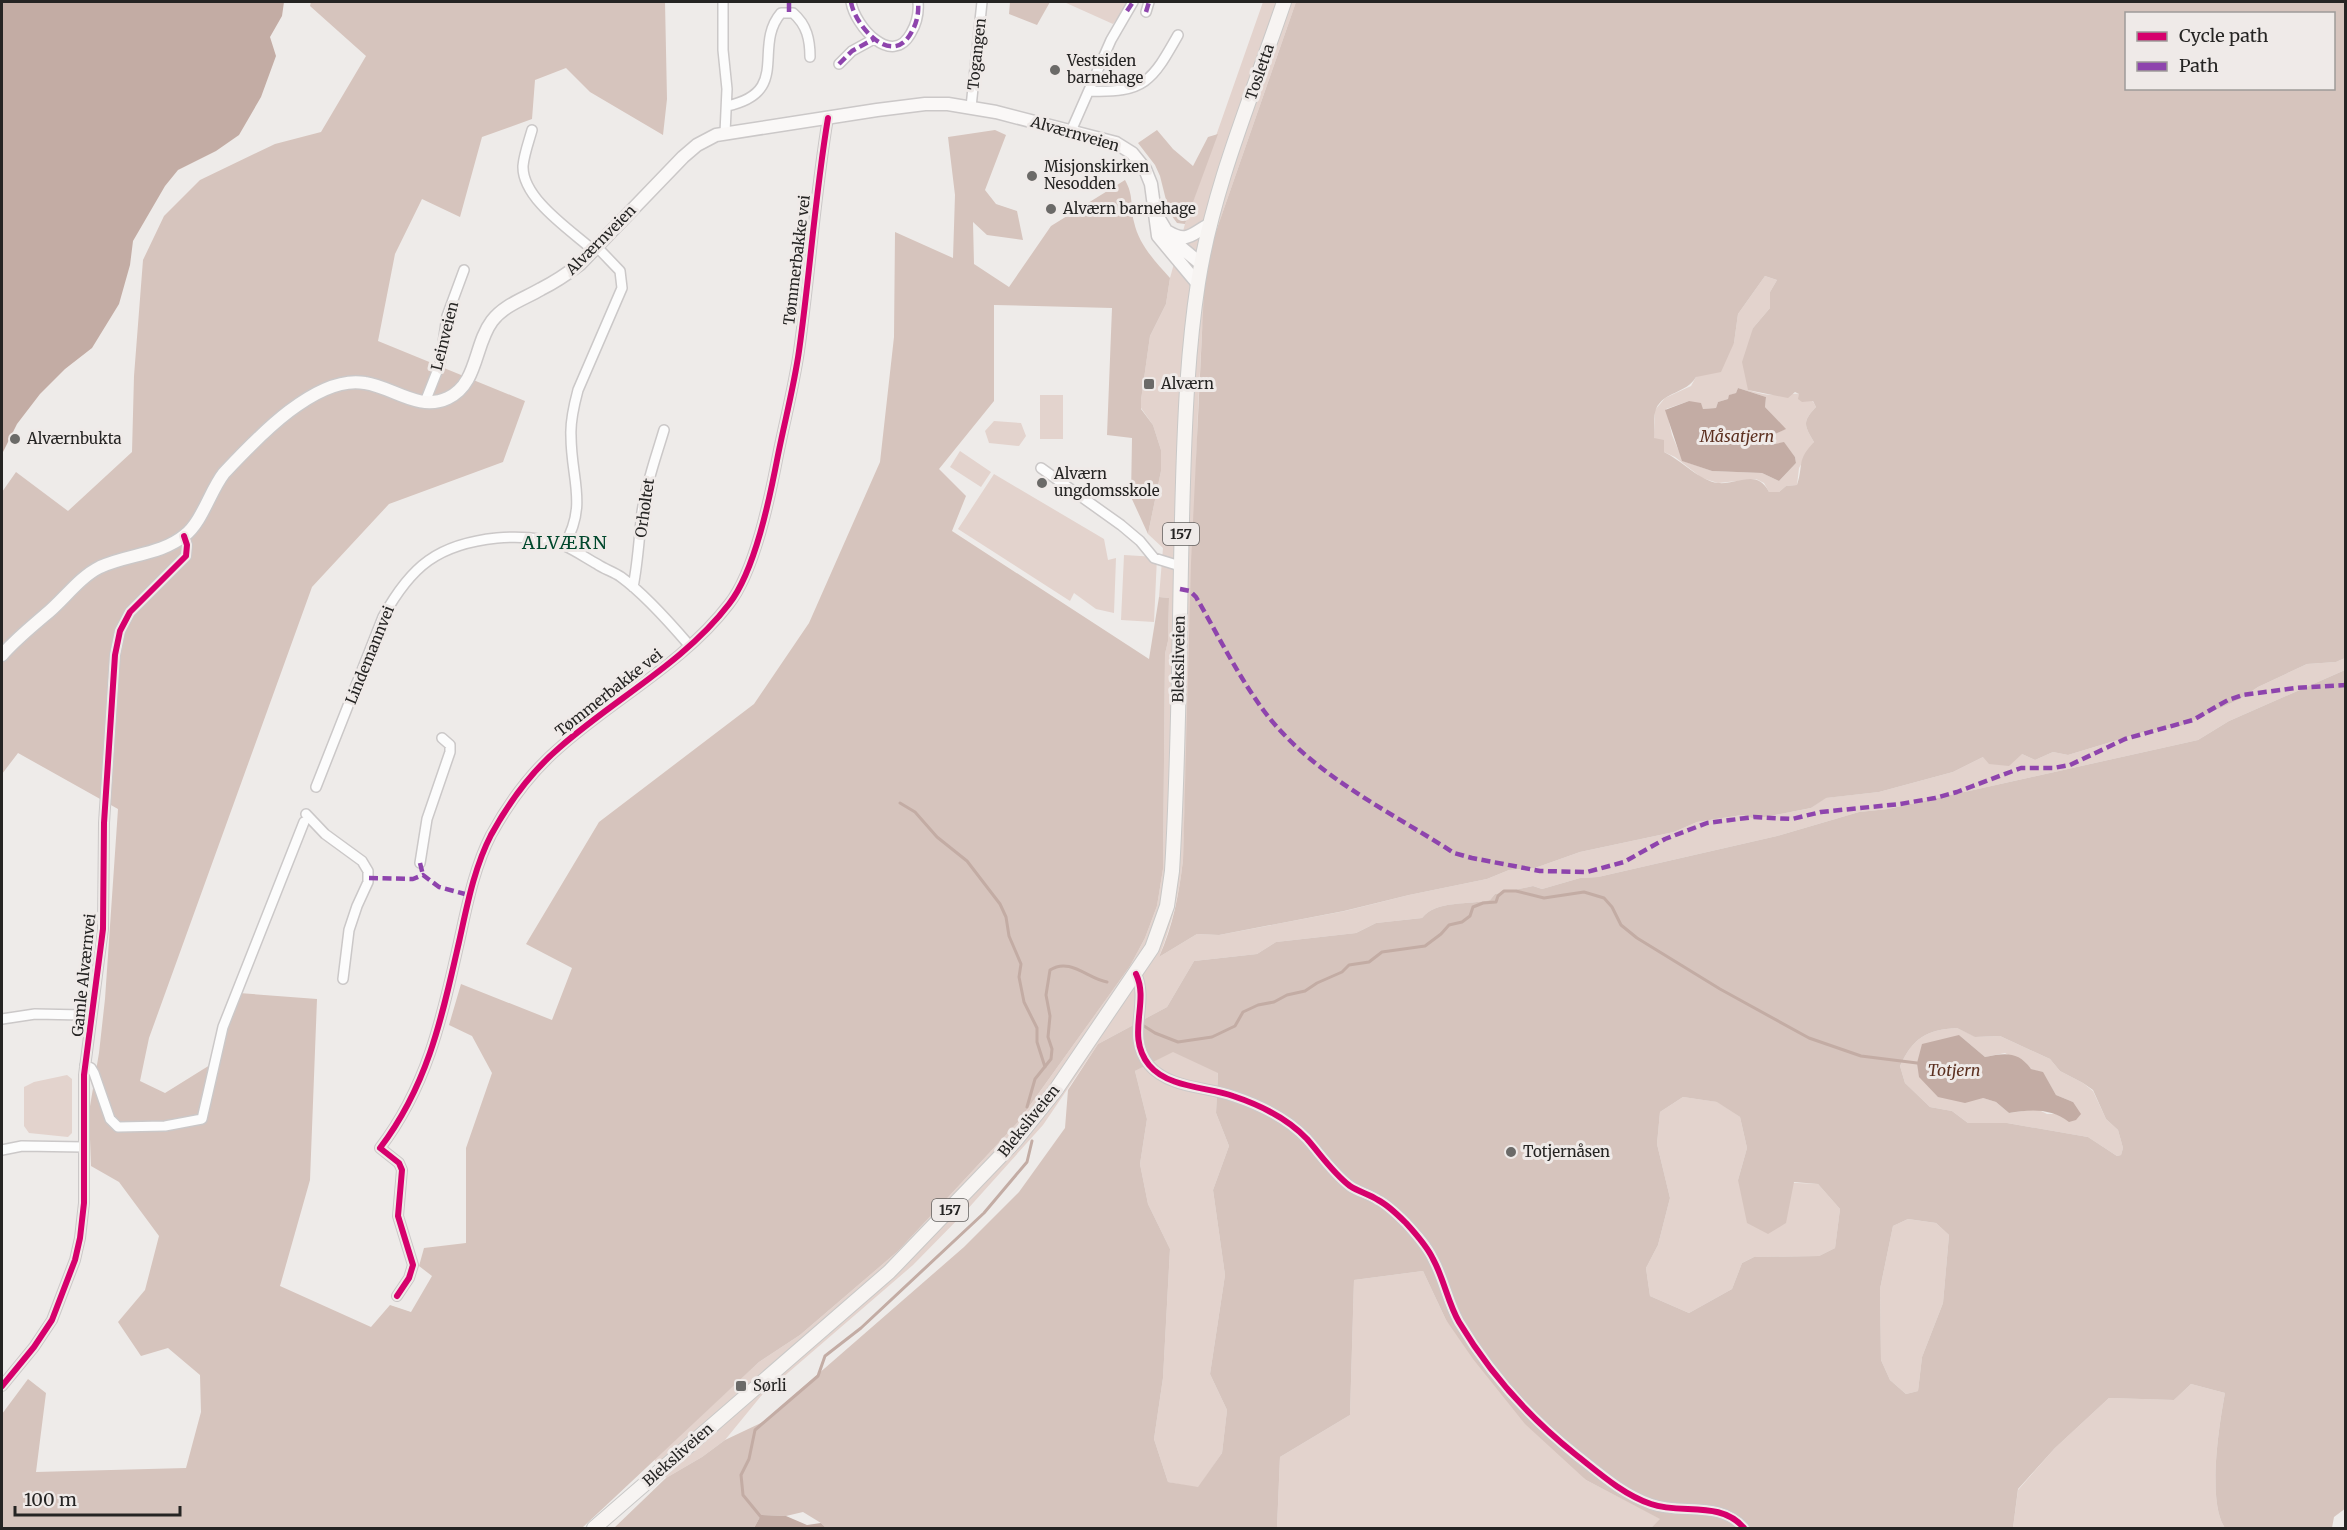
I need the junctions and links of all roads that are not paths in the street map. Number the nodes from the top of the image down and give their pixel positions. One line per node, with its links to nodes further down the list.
1 (723, 2): 16 (street)
2 (789, 2): 9 (street)
3 (851, 2): 12 (street)
4 (918, 2): 12 (street)
5 (982, 2): 17 (street, Togangen)
6 (1133, 2): 15 (street)
7 (1149, 2): 10 (street)
8 (1284, 2): 23 (main road, Tosletta / 157)
9 (789, 12): 13 (street); 16 (street)
10 (1146, 12)
11 (1178, 34): 15 (street)
12 (874, 39): 14 (street)
13 (810, 57)
14 (839, 64)
15 (1089, 91): 20 (street)
16 (727, 106): 21 (street)
17 (971, 107): 18 (main road, Alværnveien); 20 (main road, Alværnveien)
18 (828, 118): 21 (main road, Alværnveien); 36 (street, Tømmerbakke vei)
19 (532, 130): 25 (street)
20 (1071, 131): 22 (main road, Alværnveien)
21 (725, 133): 25 (main road, Alværnveien)
22 (1154, 208): 24 (main road, Alværnveien); 28 (main road, Alværnveien)
23 (1209, 225): 24 (main road); 26 (main road, 157)
24 (1165, 230): 26 (main road, Alværnveien)
25 (595, 249): 29 (main road, Alværnveien); 33 (street)
26 (1201, 264): 28 (main road, Bleksliveien / 157)
27 (464, 270): 29 (street, Leinveien)
28 (1198, 284): 34 (main road, Bleksliveien / 157)
29 (424, 402): 32 (main road)
30 (664, 430): 35 (street, Orholtet)
31 (1041, 468): 34 (street)
32 (184, 536): 37 (main road); 45 (street, Gamle Alværnvei)
33 (564, 546): 35 (street); 39 (street, Lindemannvei)
34 (1180, 566): 41 (main road, Bleksliveien / 157)
35 (633, 587): 36 (street)
36 (689, 645): 48 (street, Tømmerbakke vei)
37 (2, 655)
38 (442, 738): 40 (street)
39 (316, 788)
40 (420, 863)
41 (1136, 974): 50 (main road, Bleksliveien / 157); 51 (street)
42 (343, 979): 45 (street)
43 (83, 1015): 44 (street, Gamle Alværnvei)
44 (2, 1019)
45 (85, 1065): 46 (street, Gamle Alværnvei)
46 (84, 1147): 47 (street); 49 (street, Gamle Alværnvei)
47 (2, 1150)
48 (397, 1296)
49 (2, 1386)
50 (594, 1528)
51 (1744, 1528)

